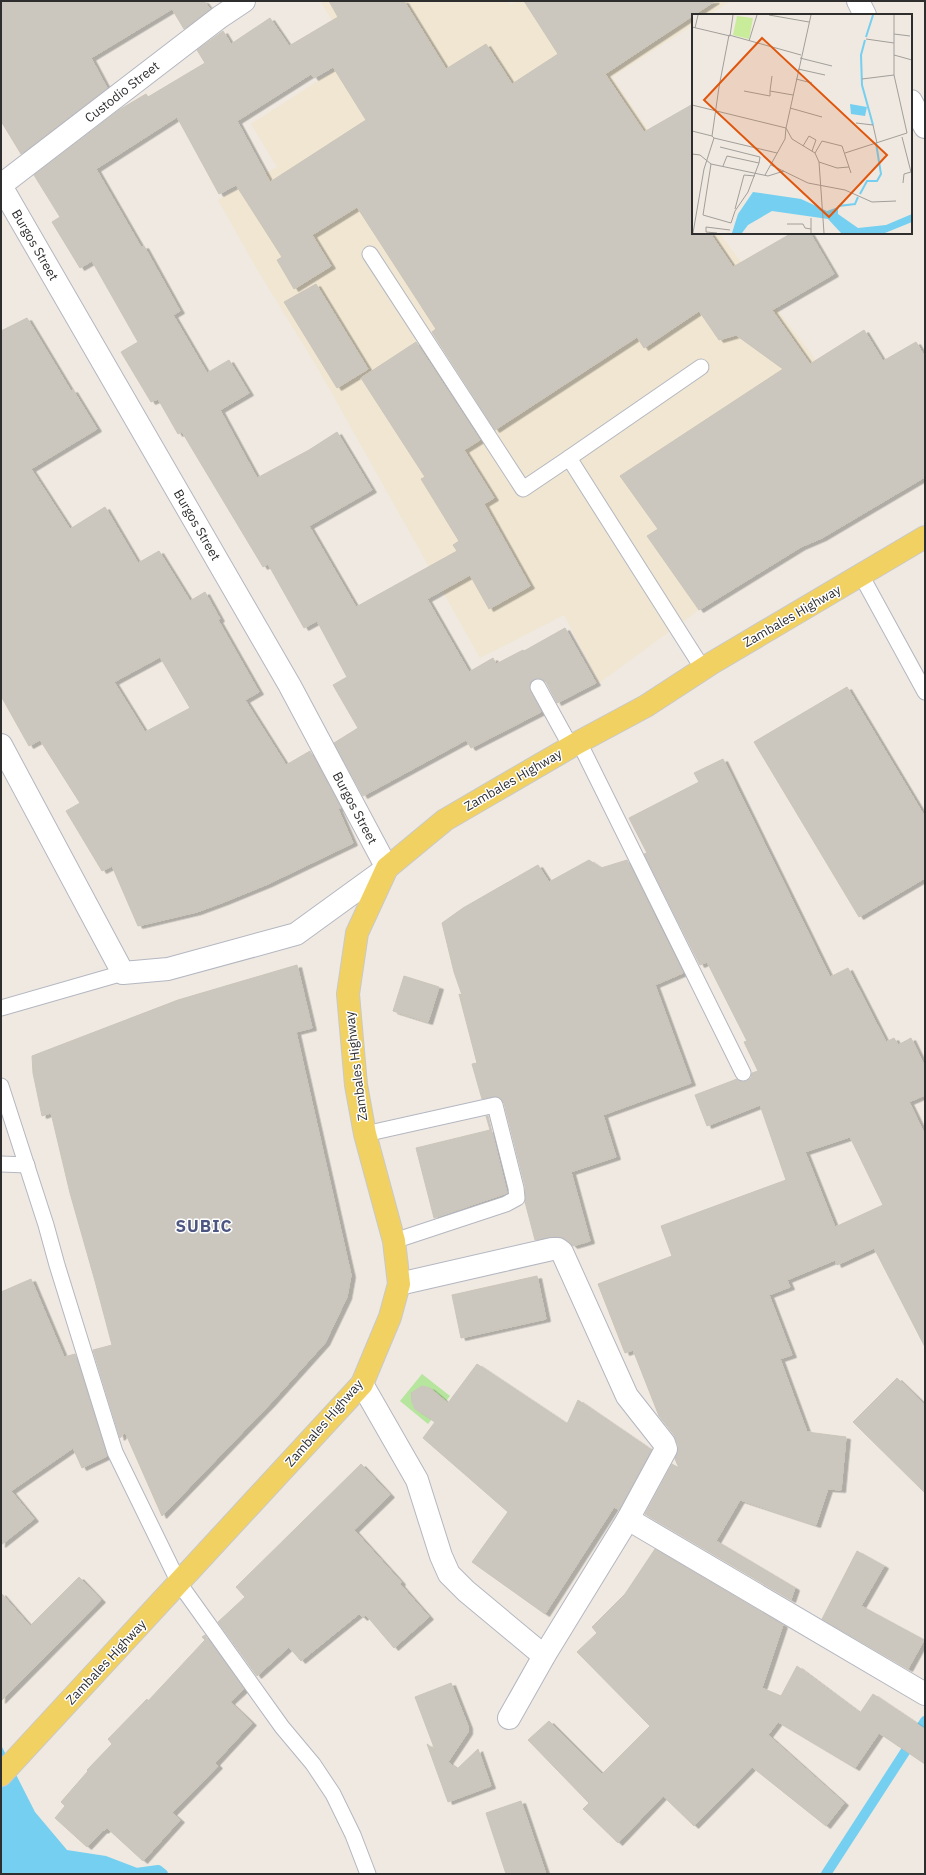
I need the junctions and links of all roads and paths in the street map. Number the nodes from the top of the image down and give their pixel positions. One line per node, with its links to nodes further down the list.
1 (244, 1): 6 (street, Custodio Street)
2 (858, 1): 3 (street)
3 (864, 14)
4 (912, 103): 5 (street)
5 (925, 127)
6 (1, 186): 17 (street, Burgos Street)
7 (370, 254): 9 (lane)
8 (701, 367): 9 (lane)
9 (569, 458): 12 (lane)
10 (925, 537): 11 (main road, Zambales Highway)
11 (861, 575): 12 (main road, Zambales Highway); 14 (lane)
12 (703, 669): 16 (main road, Zambales Highway)
13 (538, 687): 16 (lane)
14 (925, 692)
15 (1, 745): 18 (street)
16 (575, 745): 17 (main road, Zambales Highway); 20 (lane)
17 (387, 868): 18 (street); 22 (main road, Zambales Highway)
18 (123, 972): 19 (lane)
19 (1, 1008)
20 (743, 1073)
21 (1, 1086): 24 (lane)
22 (365, 1134): 25 (main road, Zambales Highway); 25 (lane)
23 (1, 1164): 24 (lane)
24 (26, 1165): 29 (lane)
25 (394, 1240): 26 (main road, Zambales Highway)
26 (399, 1284): 27 (main road, Zambales Highway); 28 (street)
27 (362, 1384): 29 (main road, Zambales Highway); 30 (street)
28 (628, 1519): 30 (street); 31 (street)
29 (179, 1583): 33 (main road, Zambales Highway); 34 (lane)
30 (544, 1656): 32 (street)
31 (921, 1691)
32 (509, 1718)
33 (1, 1775)
34 (368, 1874)

